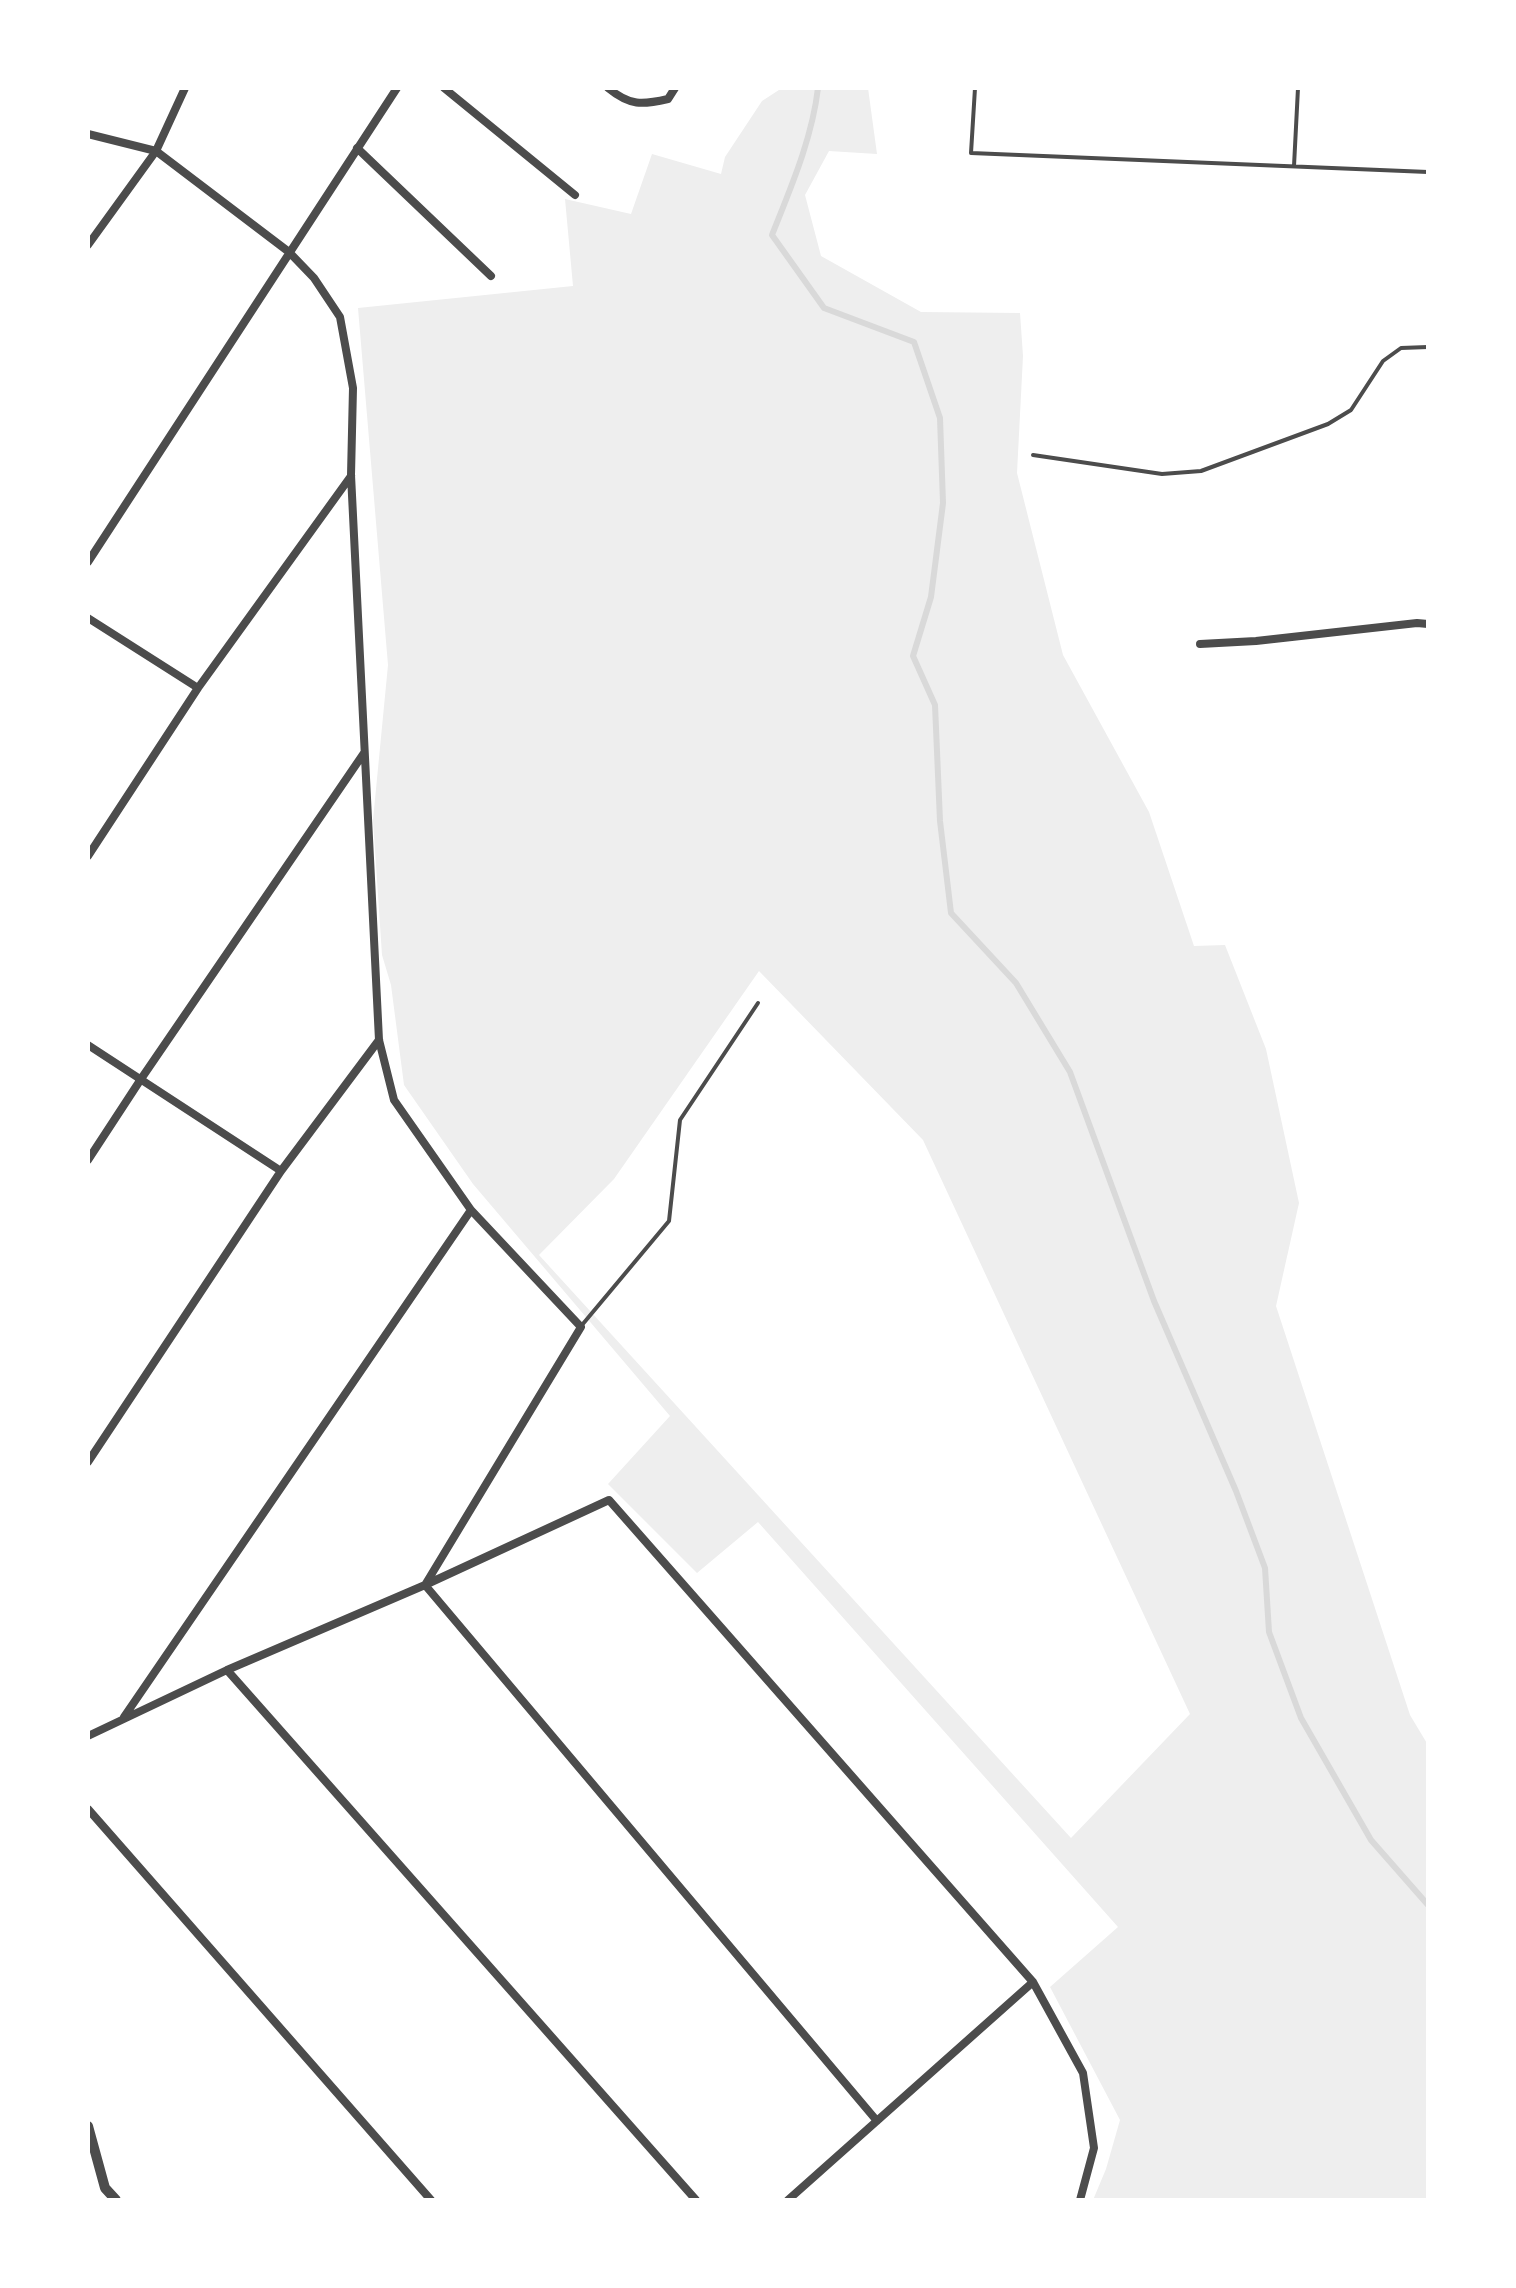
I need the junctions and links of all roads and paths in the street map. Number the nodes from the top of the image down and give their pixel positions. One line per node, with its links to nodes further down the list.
1 (185, 88): 10 (street)
2 (397, 88): 9 (street)
3 (444, 88): 13 (street)
4 (608, 88): 5 (street)
5 (675, 88)
6 (975, 88): 11 (lane)
7 (1298, 88): 11 (lane)
8 (88, 134): 10 (street)
9 (357, 148): 15 (street); 16 (street)
10 (156, 151): 14 (street); 15 (street)
11 (1294, 166): 12 (lane)
12 (1428, 172)
13 (575, 195)
14 (88, 245)
15 (289, 252): 19 (street); 20 (street)
16 (491, 276)
17 (1428, 347): 18 (lane)
18 (1033, 455)
19 (351, 475): 24 (street); 25 (street)
20 (88, 562)
21 (88, 618): 24 (street)
22 (1428, 624): 23 (street)
23 (1200, 644)
24 (198, 688): 26 (street)
25 (364, 752): 28 (street); 30 (street)
26 (88, 856)
27 (758, 1003): 34 (lane)
28 (379, 1040): 32 (street); 33 (street)
29 (88, 1045): 30 (street)
30 (141, 1079): 31 (street); 32 (street)
31 (88, 1160)
32 (281, 1171): 35 (street)
33 (471, 1210): 34 (street); 38 (street)
34 (581, 1327): 36 (street)
35 (88, 1462)
36 (425, 1585): 37 (street); 41 (street); 42 (street)
37 (227, 1670): 38 (street); 48 (street)
38 (122, 1720): 39 (street)
39 (88, 1736)
40 (88, 1809): 47 (street)
41 (1033, 1982): 42 (street); 50 (street)
42 (877, 2121): 49 (street)
43 (88, 2126): 44 (street)
44 (105, 2188): 45 (street); 46 (street)
45 (108, 2200)
46 (116, 2200)
47 (431, 2200)
48 (696, 2200)
49 (788, 2200)
50 (1080, 2200)

